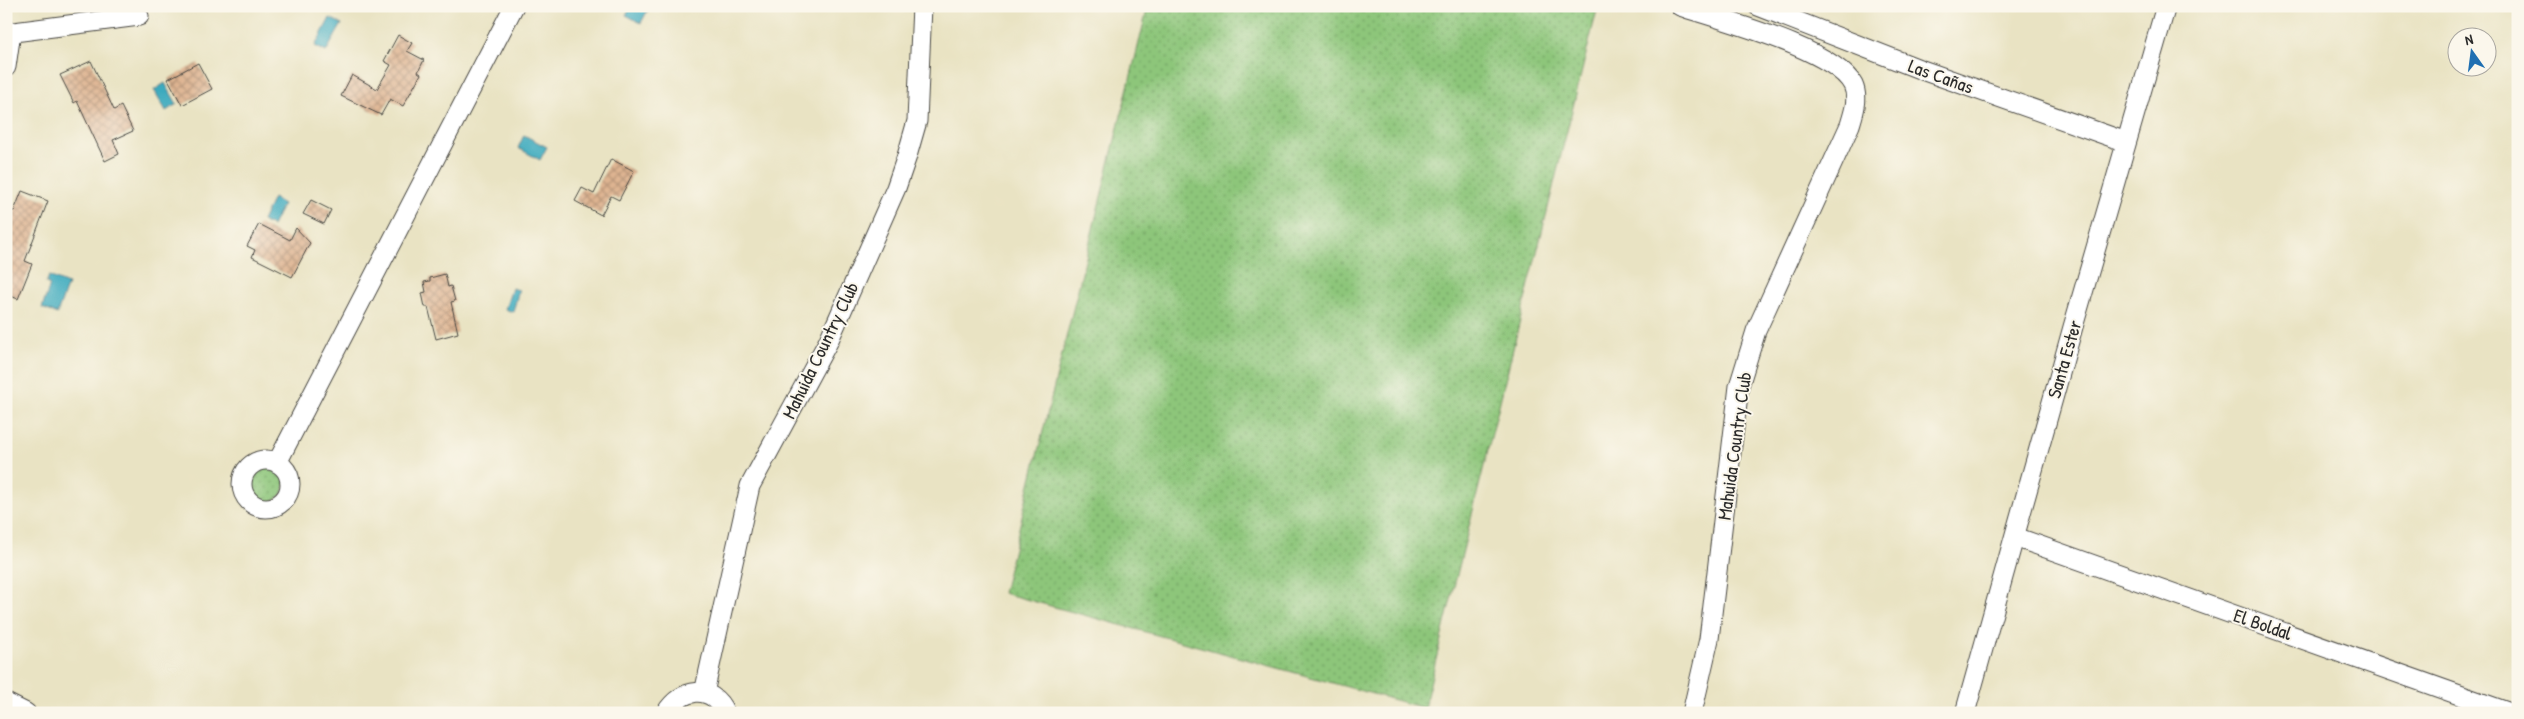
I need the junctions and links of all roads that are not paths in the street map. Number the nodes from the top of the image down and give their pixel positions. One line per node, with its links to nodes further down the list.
1 (514, 6): 10 (street)
2 (922, 6): 12 (street, Mahuida Country Club)
3 (1680, 6): 17 (street, Mahuida Country Club)
4 (1758, 6): 9 (street, Las Cañas)
5 (2166, 6): 9 (street, Santa Ester)
6 (139, 16): 7 (street)
7 (9, 32): 8 (street)
8 (6, 67)
9 (2126, 142): 11 (street, Santa Ester)
10 (276, 463)
11 (2015, 537): 18 (street, Santa Ester); 19 (street, El Boldal)
12 (704, 693): 15 (street); 16 (street)
13 (6, 703): 14 (street)
14 (26, 713)
15 (666, 713)
16 (726, 713)
17 (1692, 713)
18 (1965, 713)
19 (2510, 713)

